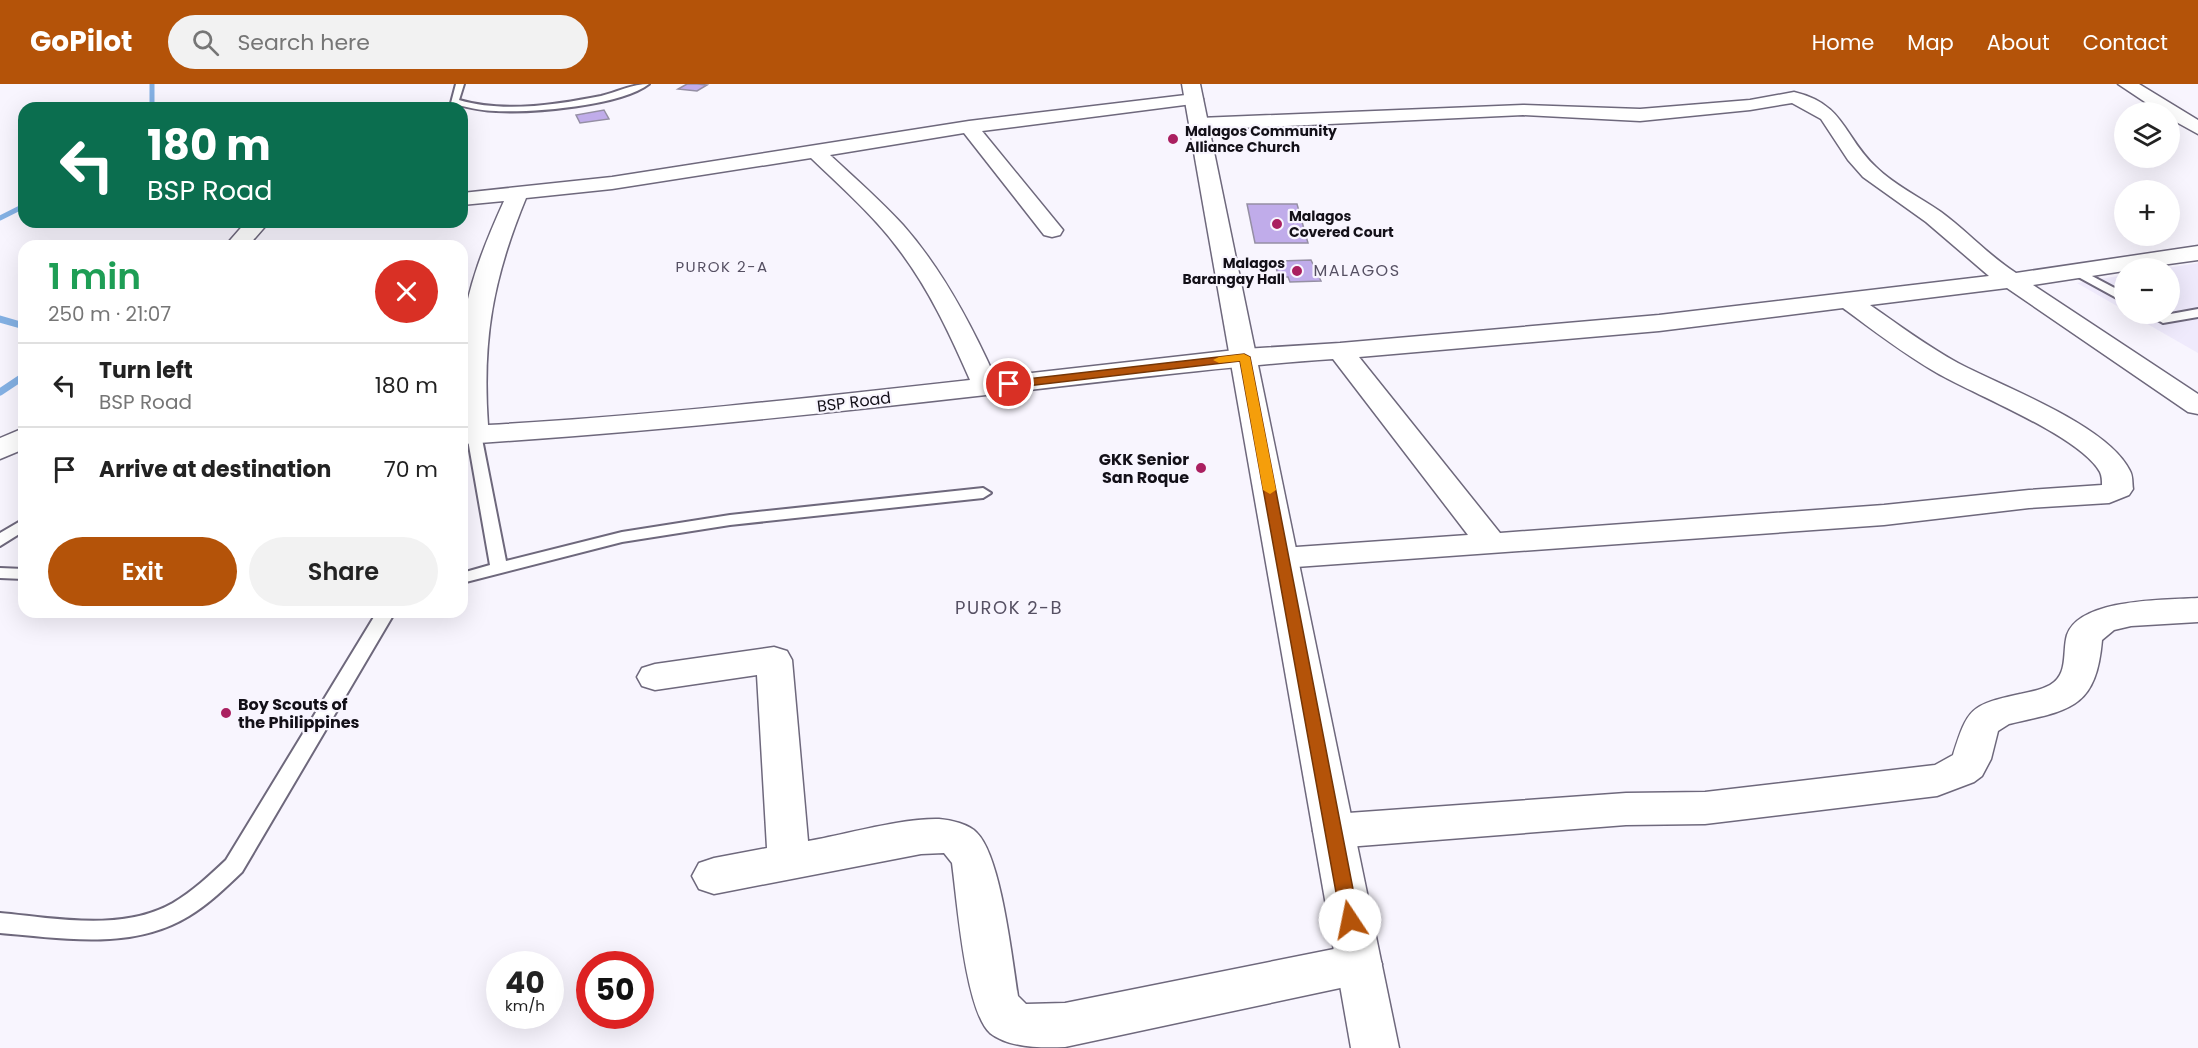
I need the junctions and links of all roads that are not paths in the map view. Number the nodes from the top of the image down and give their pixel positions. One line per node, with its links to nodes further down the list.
1 (460, 84): 5 (lane)
2 (645, 84): 7 (lane)
3 (2127, 84): 9 (street)
4 (1792, 91): 6 (street); 18 (street)
5 (458, 102)
6 (1195, 102): 8 (street); 24 (street)
7 (468, 105)
8 (969, 127): 10 (street); 14 (street)
9 (2198, 128)
10 (814, 150): 11 (street); 25 (street)
11 (517, 195): 12 (street); 27 (street)
12 (468, 199)
13 (252, 228): 15 (street)
14 (1052, 230)
15 (242, 240)
16 (2198, 253): 17 (street, BSP Road)
17 (2076, 271): 18 (street, BSP Road); 19 (lane)
18 (2009, 281): 20 (street, BSP Road); 26 (street)
19 (2114, 292)
20 (1849, 301): 23 (street, BSP Road); 33 (street)
21 (2198, 313): 22 (lane)
22 (2180, 316)
23 (1340, 351): 24 (street, BSP Road); 33 (street)
24 (1244, 357): 25 (street, BSP Road); 34 (street)
25 (986, 387): 27 (street, BSP Road)
26 (2198, 406)
27 (468, 435): 35 (lane)
28 (18, 440): 29 (street)
29 (0, 450)
30 (983, 493): 35 (lane)
31 (18, 528): 32 (lane)
32 (0, 541)
33 (1492, 544): 34 (street)
34 (1282, 558): 42 (street)
35 (499, 567): 38 (lane)
36 (0, 573): 37 (lane)
37 (18, 574)
38 (468, 576)
39 (2198, 610): 42 (street)
40 (382, 618): 45 (lane)
41 (655, 676): 43 (street)
42 (1334, 831): 46 (street)
43 (789, 861): 44 (street); 46 (street)
44 (714, 876)
45 (0, 923)
46 (1359, 964): 47 (street)
47 (1375, 1048)

